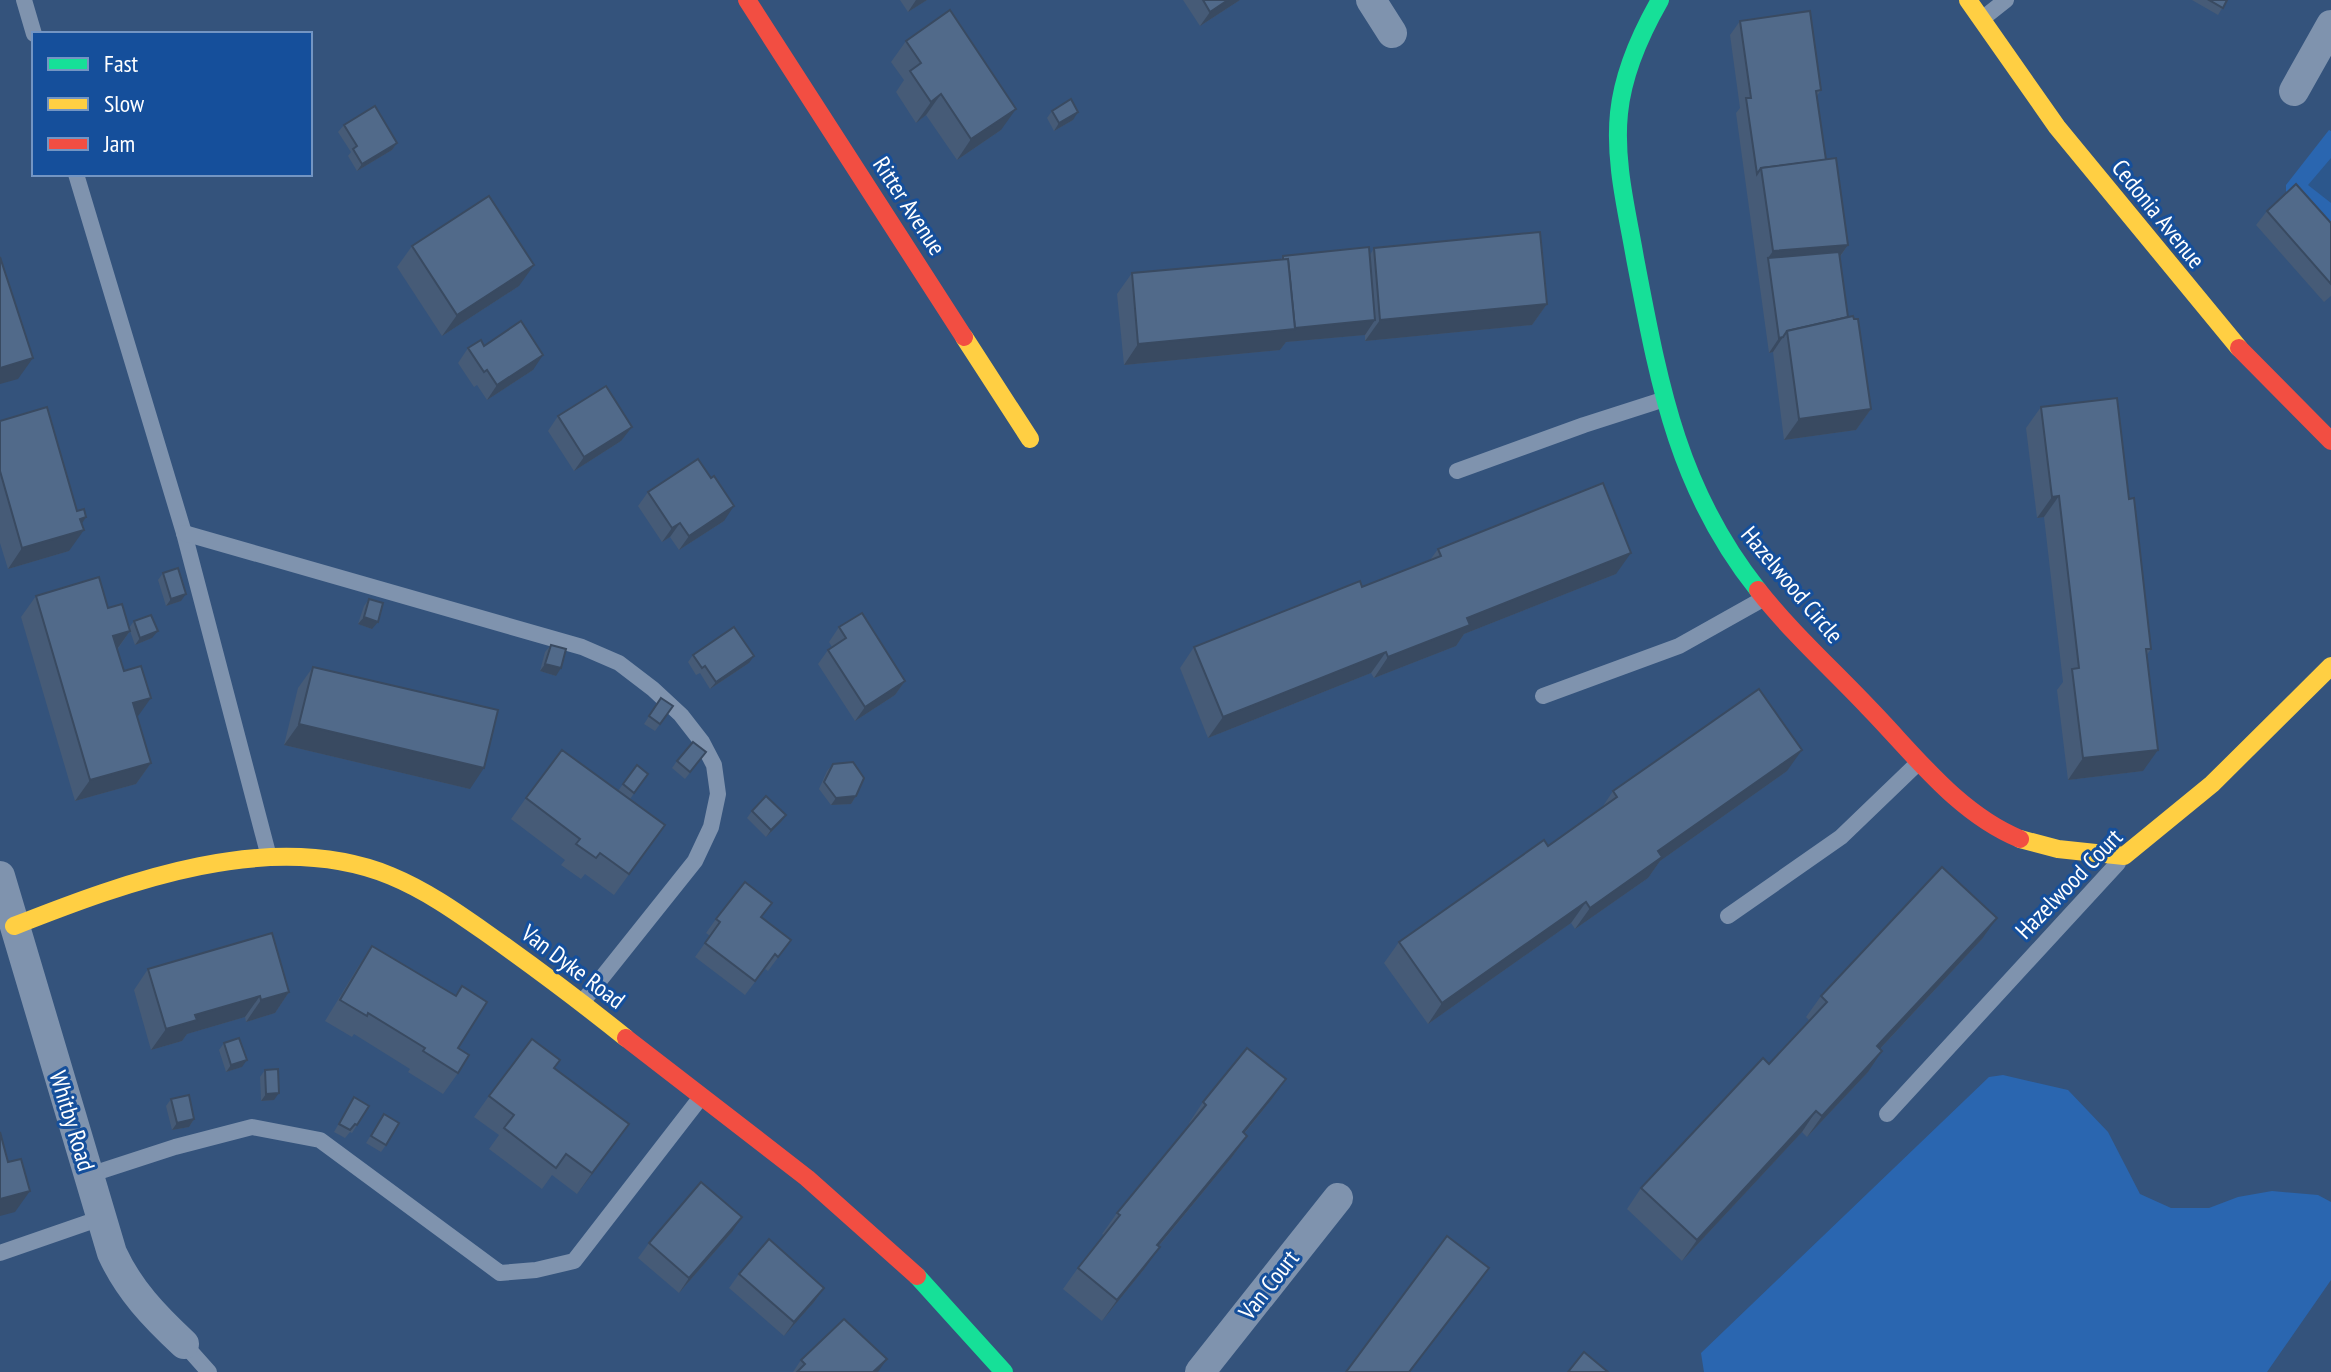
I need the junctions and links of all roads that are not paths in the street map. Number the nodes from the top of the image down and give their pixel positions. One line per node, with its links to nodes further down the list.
1 (24, 0): 9 (lane)
2 (747, 0): 14 (street, Ritter Avenue)
3 (1371, 0): 10 (street)
4 (1660, 0): 13 (street, Hazelwood Circle)
5 (1968, 0): 7 (street, Cedonia Avenue)
6 (2006, 0): 7 (lane)
7 (1981, 20): 15 (street, Cedonia Avenue)
8 (2331, 25): 11 (street)
9 (33, 32)
10 (1392, 33)
11 (2294, 91)
12 (77, 176): 17 (lane)
13 (1666, 398): 16 (lane); 18 (street, Hazelwood Circle)
14 (1030, 439)
15 (2331, 441)
16 (1457, 471)
17 (184, 533): 23 (lane); 27 (lane)
18 (1766, 597): 20 (lane); 21 (street, Hazelwood Circle)
19 (2331, 666): 22 (street, Hazelwood Court)
20 (1543, 696)
21 (1920, 761): 22 (street, Hazelwood Circle); 25 (lane)
22 (2124, 856): 29 (lane, Hazelwood Court)
23 (270, 859): 26 (street, Van Dyke Road); 27 (street, Van Dyke Road)
24 (0, 876): 26 (street, Whitby Road)
25 (1728, 916)
26 (14, 926): 30 (street, Whitby Road)
27 (582, 1002): 28 (street, Van Dyke Road)
28 (701, 1097): 30 (lane); 36 (street, Van Dyke Road)
29 (1887, 1114)
30 (89, 1175): 32 (street, Whitby Road)
31 (1338, 1198): 37 (street, Van Court)
32 (101, 1218): 33 (lane); 34 (street, Whitby Road)
33 (0, 1253)
34 (184, 1344): 35 (lane)
35 (209, 1372)
36 (1004, 1372)
37 (1200, 1372)

